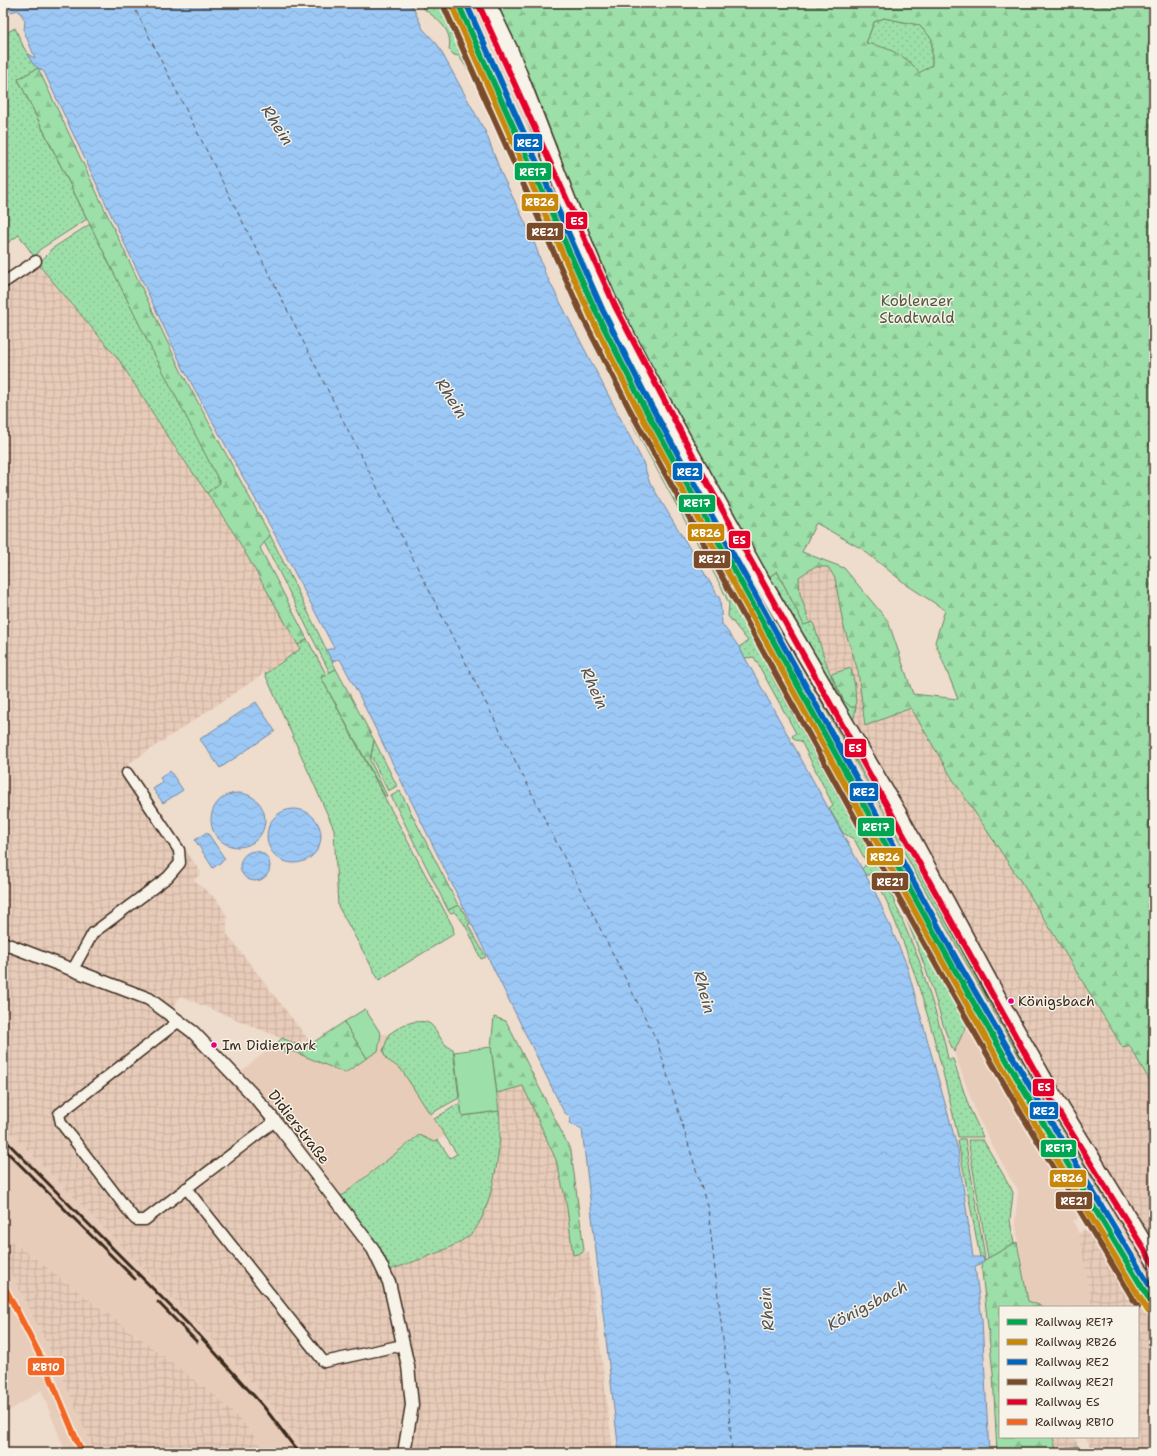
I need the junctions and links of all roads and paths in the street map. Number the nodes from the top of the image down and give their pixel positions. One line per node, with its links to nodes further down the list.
1 (487, 3): 10 (main road)
2 (36, 261): 3 (street)
3 (3, 283)
4 (127, 773): 6 (street)
5 (3, 943): 6 (street, Didierstraße)
6 (72, 971): 7 (street, Didierstraße)
7 (178, 1021): 8 (street, Didierstraße); 9 (street)
8 (275, 1120): 9 (street); 11 (street, Didierstraße)
9 (186, 1188): 11 (street)
10 (1154, 1260)
11 (403, 1344): 12 (street, Didierstraße)
12 (404, 1453)

